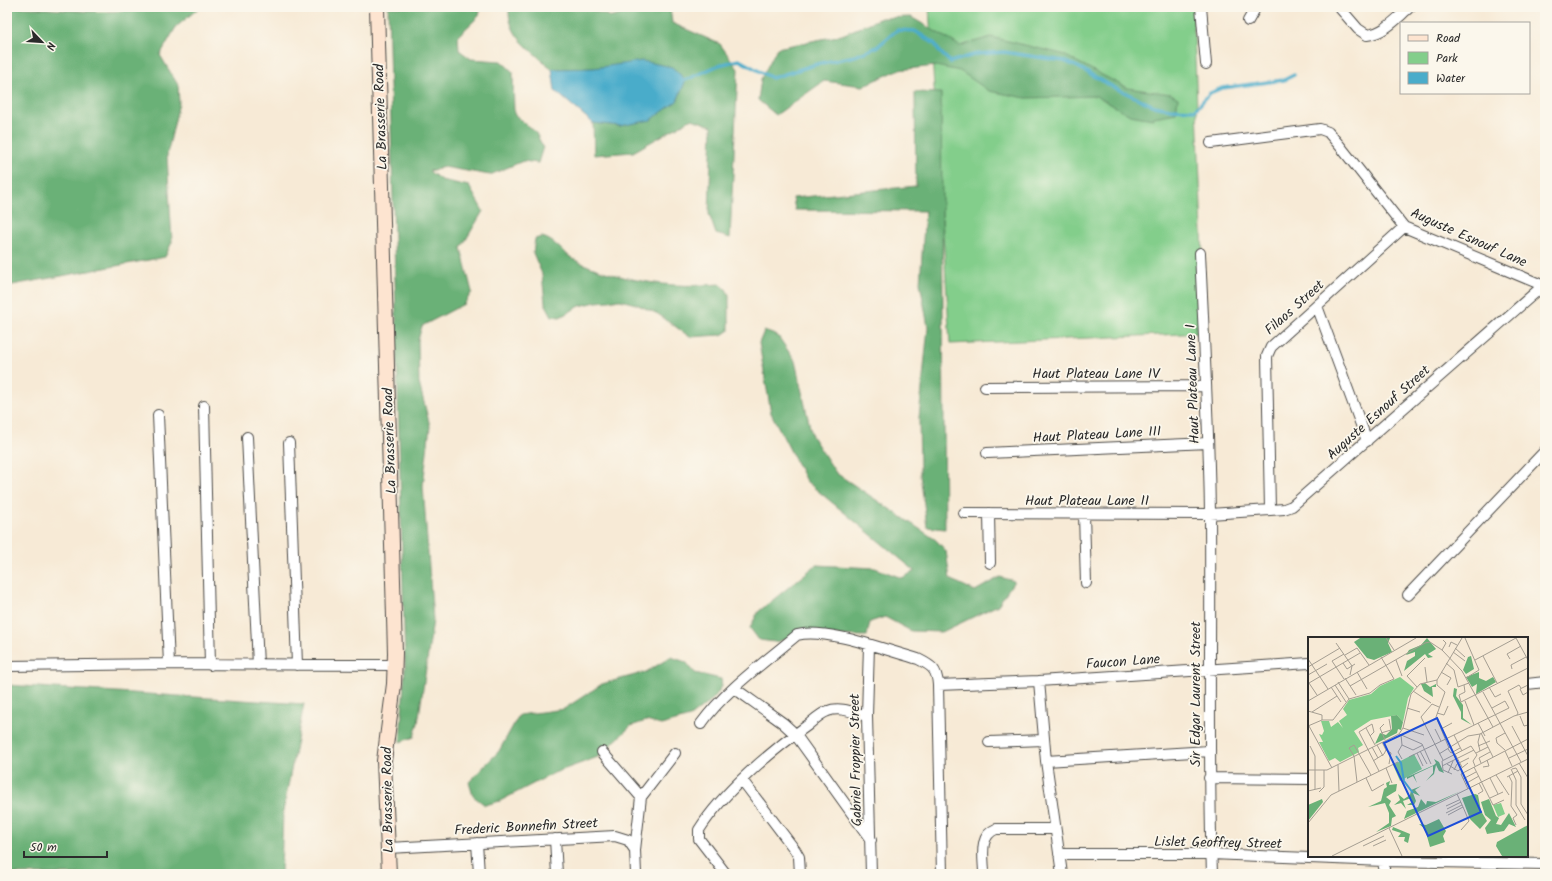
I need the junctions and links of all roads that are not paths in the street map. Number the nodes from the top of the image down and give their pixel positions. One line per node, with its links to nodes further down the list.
1 (377, 7): 37 (main road, La Brasserie Road)
2 (1201, 7): 7 (street)
3 (1256, 7): 6 (street)
4 (1339, 7): 5 (street)
5 (1410, 7)
6 (1248, 21)
7 (1206, 64)
8 (1211, 143): 9 (street, Auguste Esnouf Lane)
9 (1404, 227): 11 (street, Auguste Esnouf Lane); 12 (street, Filaos Street)
10 (1200, 253): 13 (street, Haut Plateau Lane I)
11 (1544, 285): 18 (street, Auguste Esnouf Street)
12 (1317, 306): 18 (street); 23 (street, Filaos Street)
13 (1206, 386): 14 (street, Haut Plateau Lane IV); 20 (street, Haut Plateau Lane I)
14 (985, 387)
15 (204, 406): 34 (street)
16 (158, 415): 33 (street)
17 (247, 437): 35 (street)
18 (1367, 441): 23 (street, Auguste Esnouf Street)
19 (289, 443): 36 (street)
20 (1208, 443): 22 (street, Haut Plateau Lane III); 27 (street, Haut Plateau Lane I)
21 (1545, 451): 30 (street)
22 (987, 453)
23 (1270, 510): 27 (street, Auguste Esnouf Street)
24 (964, 513): 25 (street, Haut Plateau Lane II)
25 (989, 513): 26 (street, Haut Plateau Lane II); 28 (street)
26 (1084, 514): 27 (street, Haut Plateau Lane II); 29 (street)
27 (1210, 514): 39 (street, Sir Edgar Laurent Street)
28 (990, 563)
29 (1086, 583)
30 (1408, 595)
31 (868, 645): 43 (street); 44 (street); 45 (street, Gabriel Froppier Street)
32 (1308, 663): 39 (street, Faucon Lane)
33 (169, 664): 34 (street); 38 (street)
34 (210, 665): 35 (street)
35 (258, 665): 36 (street)
36 (297, 665): 37 (street)
37 (395, 665): 62 (main road, La Brasserie Road)
38 (7, 666)
39 (1209, 669): 40 (street, Faucon Lane); 50 (street, Sir Edgar Laurent Street)
40 (1039, 681): 43 (street, Faucon Lane); 48 (street)
41 (1545, 682): 42 (street)
42 (1528, 684)
43 (938, 685): 76 (street)
44 (734, 688): 46 (street); 47 (street)
45 (867, 716): 47 (street); 60 (street, Gabriel Froppier Street)
46 (701, 724)
47 (794, 734): 56 (street); 60 (street)
48 (1044, 740): 49 (street); 53 (street)
49 (989, 742)
50 (1209, 751): 53 (street); 54 (street, Sir Edgar Laurent Street)
51 (602, 752): 57 (street)
52 (675, 754): 57 (street)
53 (1046, 761): 58 (street)
54 (1209, 778): 55 (street); 65 (street, Sir Edgar Laurent Street)
55 (1308, 779)
56 (742, 780): 73 (street); 74 (street)
57 (641, 797): 63 (street)
58 (1055, 829): 64 (street); 77 (street)
59 (555, 839): 61 (street, Frederic Bonnefin Street); 63 (street, Frederic Bonnefin Street); 71 (street)
60 (871, 840): 75 (street, Gabriel Froppier Street)
61 (477, 843): 62 (street, Frederic Bonnefin Street); 70 (street)
62 (388, 848): 69 (main road, La Brasserie Road)
63 (635, 850): 72 (street)
64 (1059, 854): 65 (street, Lislet Geoffrey Street); 78 (street)
65 (1211, 854): 67 (street, Lislet Geoffrey Street); 79 (street, Sir Edgar Laurent Street)
66 (1417, 858): 67 (street, Lislet Geoffrey Street); 68 (street, Lislet Geoffrey Street)
67 (1384, 861): 80 (street)
68 (1545, 864)
69 (389, 874)
70 (479, 874)
71 (557, 874)
72 (636, 874)
73 (726, 874)
74 (800, 874)
75 (871, 874)
76 (942, 874)
77 (984, 874)
78 (1062, 874)
79 (1212, 874)
80 (1384, 874)

